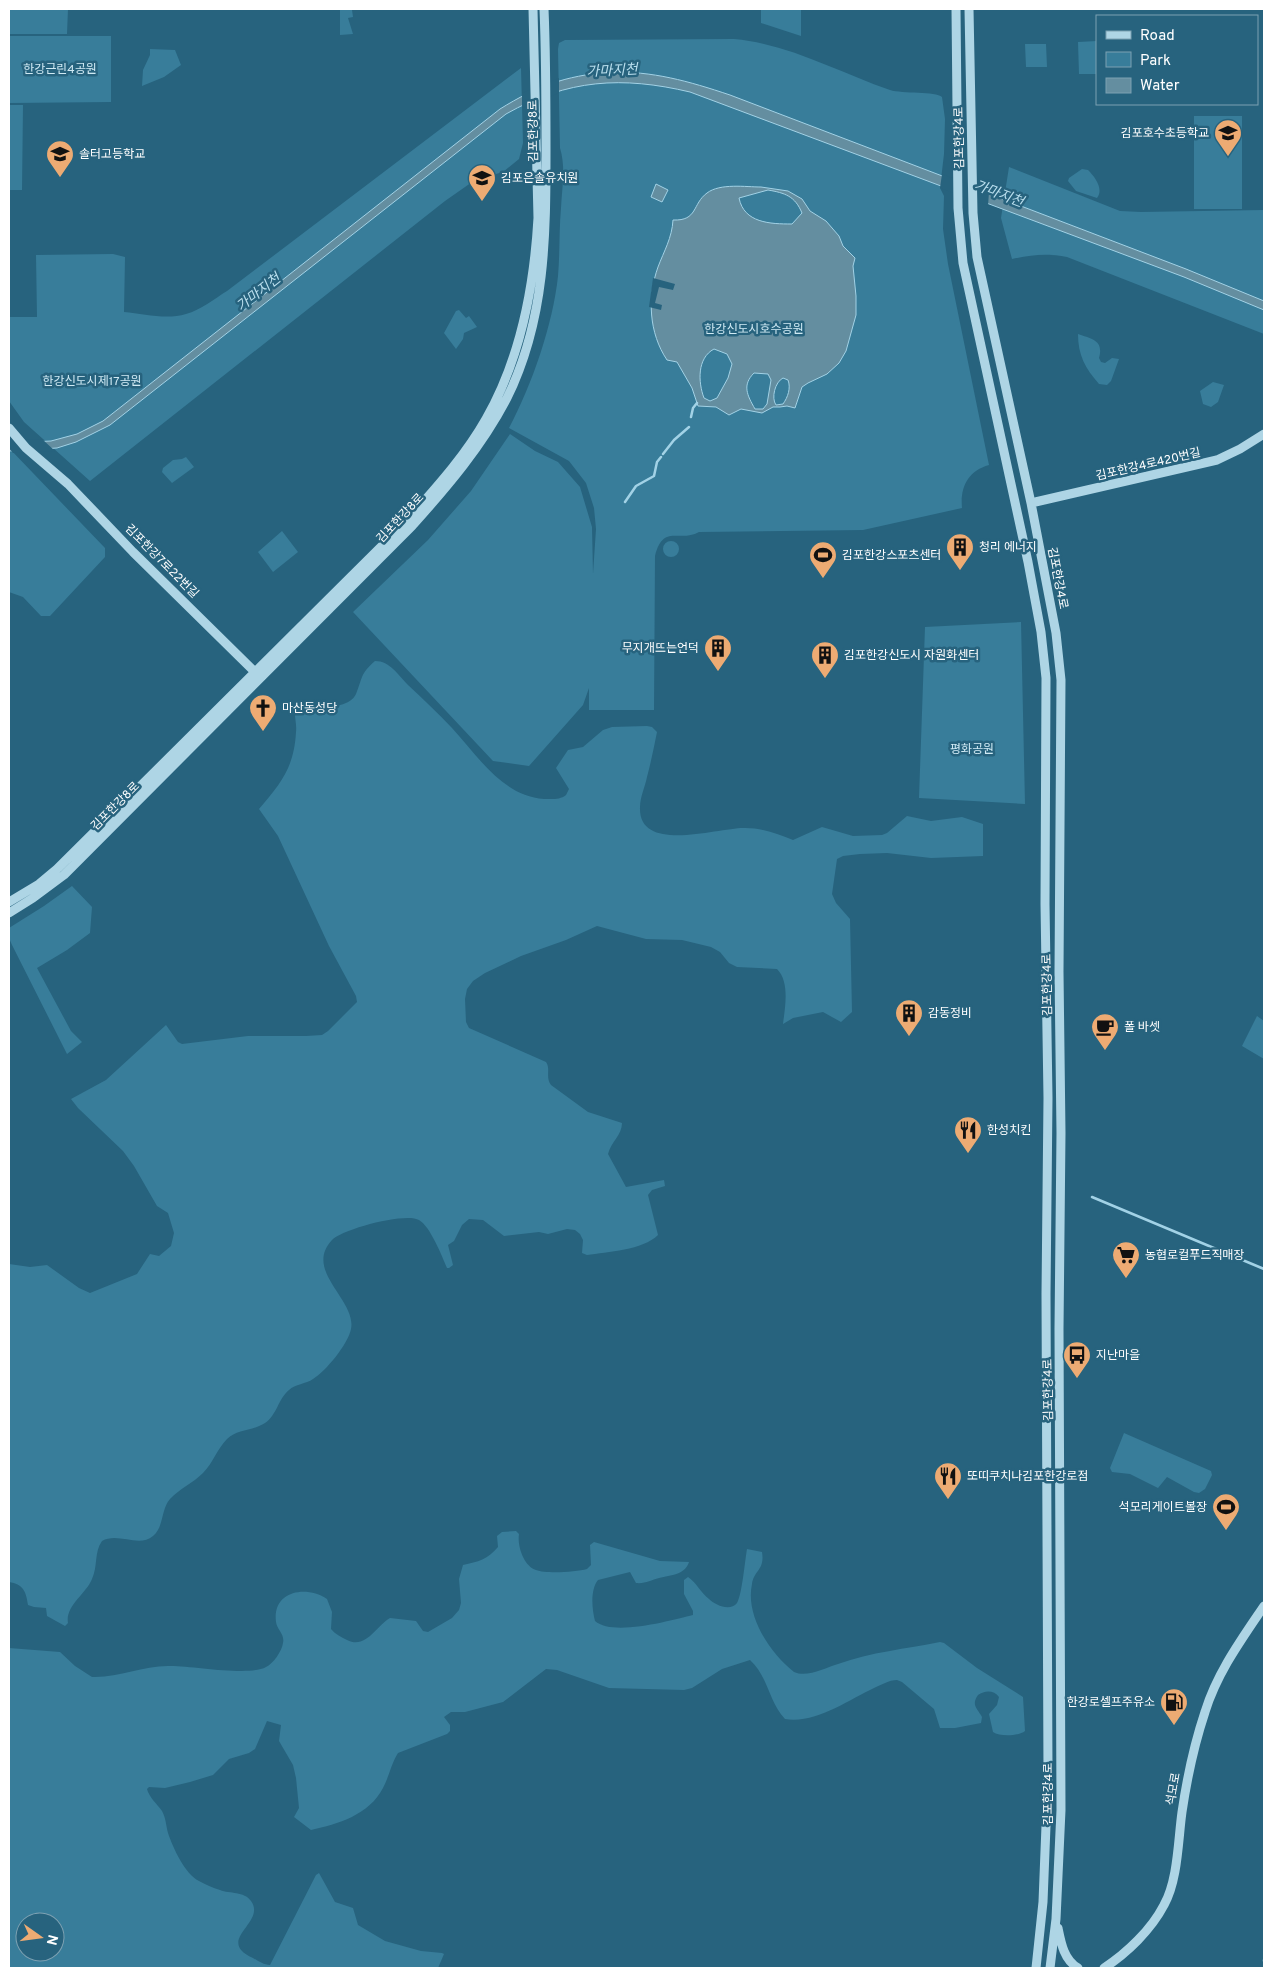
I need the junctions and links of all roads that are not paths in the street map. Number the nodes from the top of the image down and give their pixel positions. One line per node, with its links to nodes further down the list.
1 (533, 9): 8 (street, 김포한강8로)
2 (544, 9): 8 (street, 김포한강8로)
3 (956, 9): 14 (street, 김포한강4로)
4 (969, 9): 7 (street, 김포한강4로)
5 (9, 428): 8 (street, 김포한강7로22번길)
6 (1264, 434): 7 (street, 김포한강4로420번길)
7 (1031, 503): 12 (street, 김포한강4로)
8 (258, 675): 9 (street, 김포한강8로); 10 (street, 김포한강8로)
9 (9, 902)
10 (9, 913)
11 (1264, 1606): 13 (street, 석모로)
12 (1056, 1919): 15 (street, 김포한강4로); 16 (street)
13 (1118, 1958): 17 (street, 석모로); 18 (street)
14 (1036, 1968)
15 (1050, 1968)
16 (1078, 1968)
17 (1104, 1968)
18 (1109, 1968)

